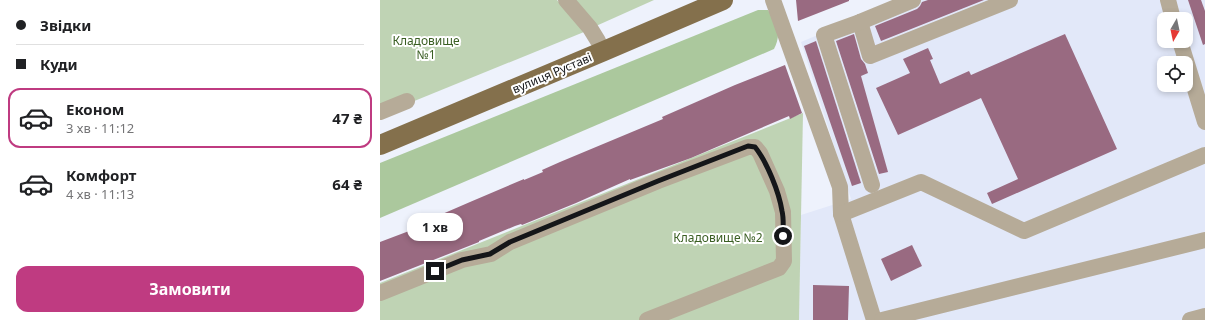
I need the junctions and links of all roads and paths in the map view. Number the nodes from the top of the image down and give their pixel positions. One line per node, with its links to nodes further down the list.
1 (566, 0): 9 (lane)
2 (723, 0): 14 (main road, вулиця Руставі)
3 (773, 0): 17 (lane)
4 (913, 0): 8 (lane)
5 (1010, 0): 8 (lane)
6 (1168, 0): 7 (lane)
7 (1171, 12)
8 (860, 22): 16 (lane)
9 (598, 41)
10 (1182, 48): 13 (lane)
11 (408, 101): 12 (lane)
12 (380, 112)
13 (1205, 122)
14 (380, 144)
15 (1205, 155): 17 (lane)
16 (872, 185)
17 (841, 214): 22 (lane)
18 (1205, 240): 23 (lane)
19 (380, 293): 21 (lane)
20 (1205, 316): 24 (lane)
21 (647, 320)
22 (874, 320)
23 (882, 320)
24 (1190, 320)

